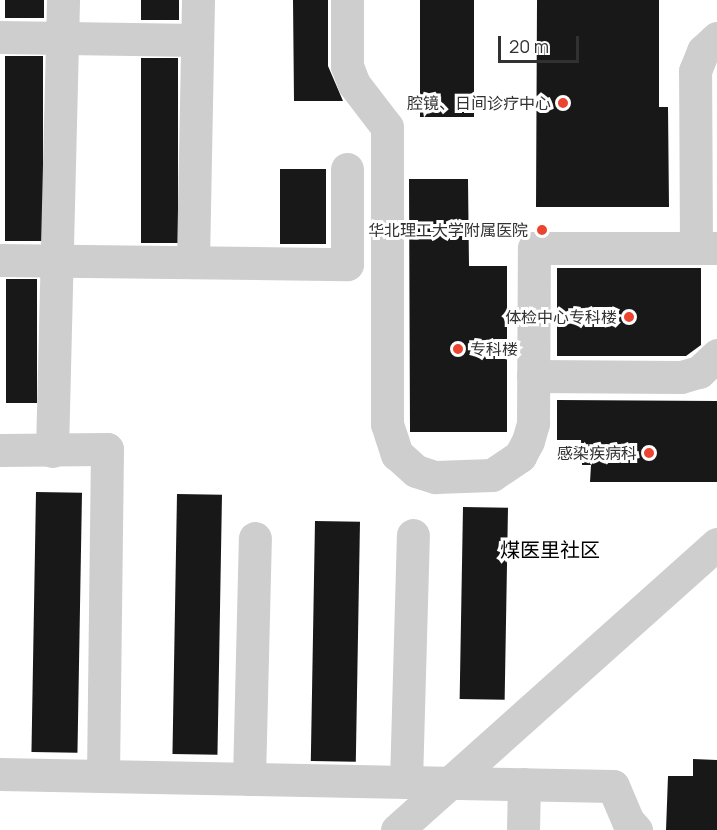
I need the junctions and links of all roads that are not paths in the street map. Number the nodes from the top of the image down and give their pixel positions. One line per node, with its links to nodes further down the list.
1 (63, 0): 5 (street)
2 (198, 0): 7 (street)
3 (347, 0): 14 (street)
4 (0, 37): 5 (street)
5 (62, 38): 7 (street); 11 (street)
6 (717, 38): 9 (street)
7 (197, 40): 12 (street)
8 (347, 169): 12 (street)
9 (707, 248): 14 (street)
10 (0, 260): 11 (street)
11 (57, 260): 12 (street); 16 (street)
12 (193, 261)
13 (717, 355): 14 (street)
14 (533, 376)
15 (0, 450): 16 (street)
16 (52, 451): 21 (street)
17 (413, 535): 23 (street)
18 (255, 538): 22 (street)
19 (717, 544): 24 (street)
20 (0, 774): 21 (street)
21 (103, 776): 22 (street)
22 (249, 779): 23 (street)
23 (406, 782): 24 (street)
24 (450, 783): 25 (street); 26 (street)
25 (524, 784): 27 (street); 28 (street)
26 (397, 830)
27 (523, 830)
28 (636, 830)

